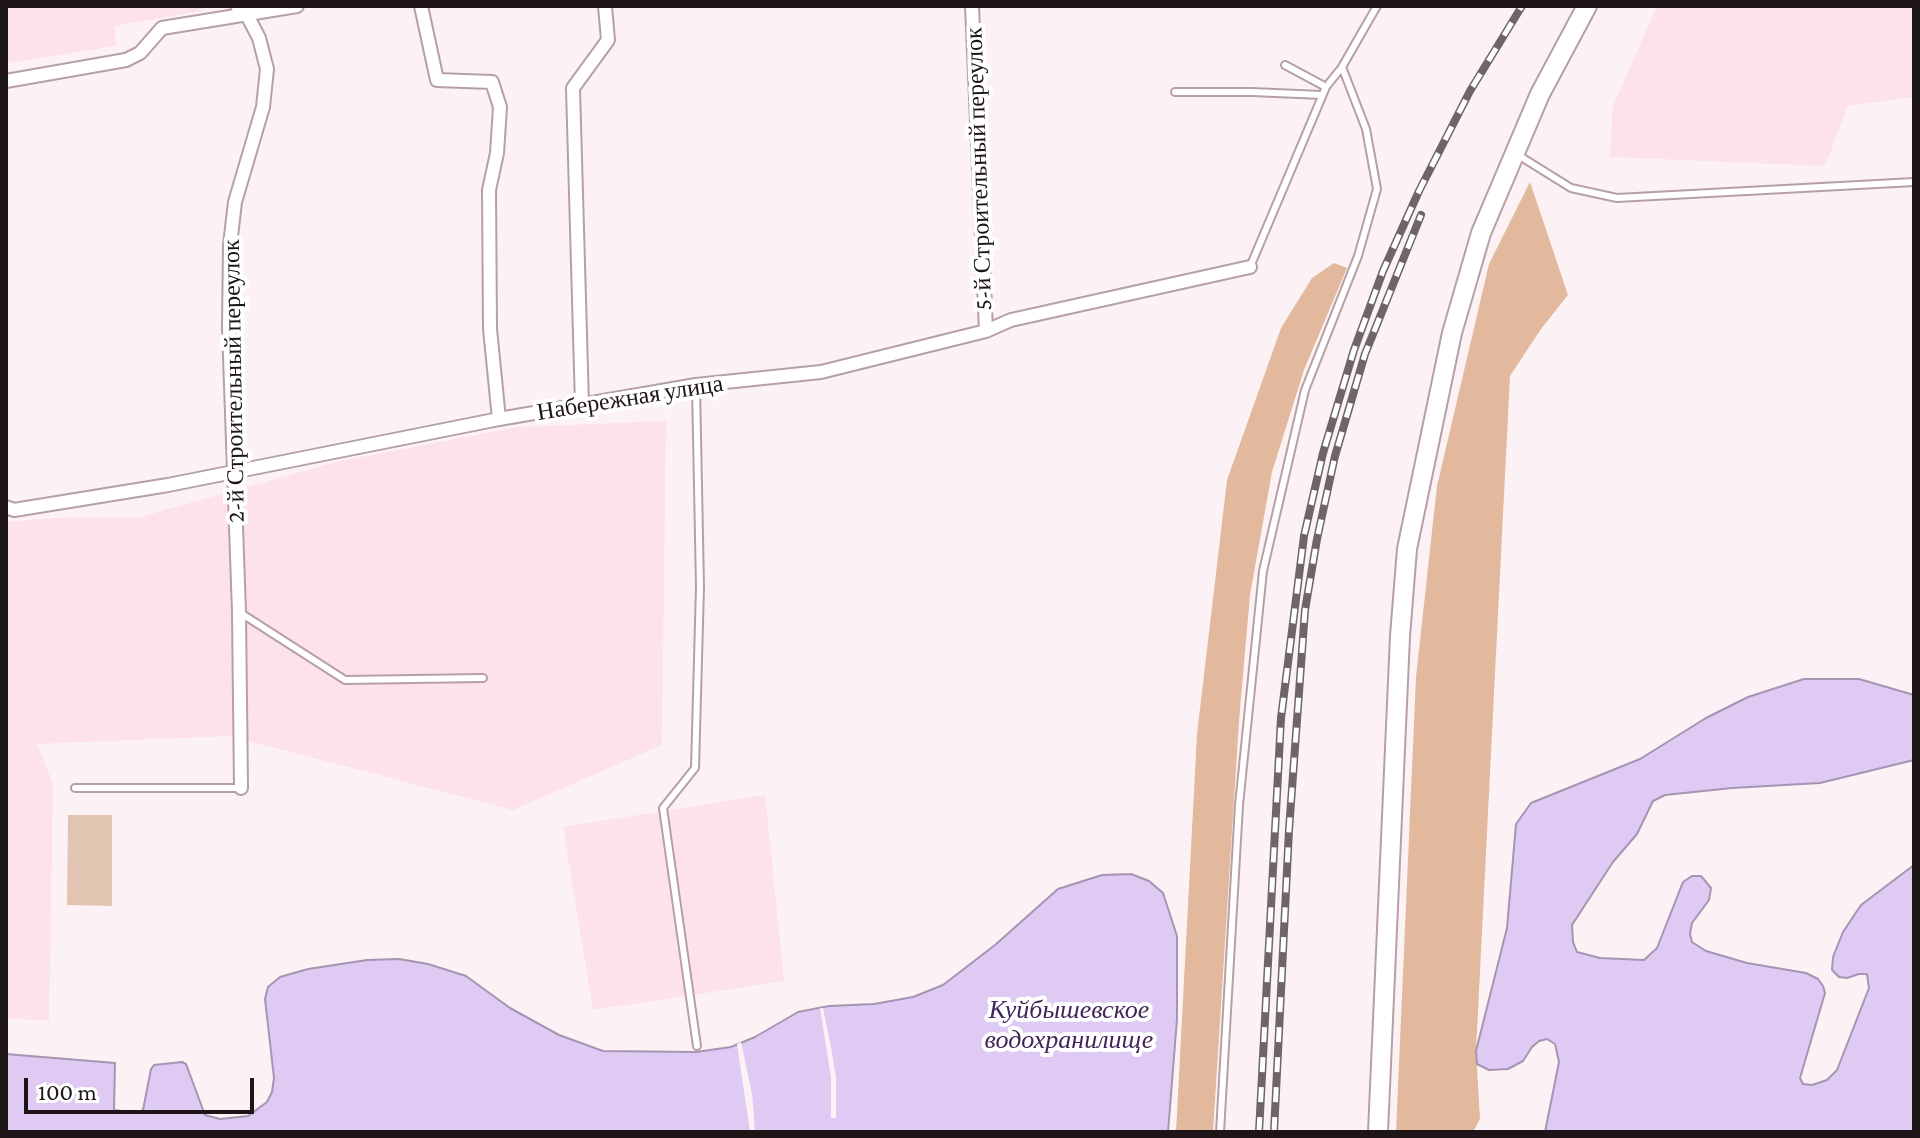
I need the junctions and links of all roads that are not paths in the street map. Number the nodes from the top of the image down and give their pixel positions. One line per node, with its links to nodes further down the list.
1 (297, 6): 7 (street)
2 (421, 6): 20 (street)
3 (605, 6): 19 (street)
4 (972, 6): 17 (street, 5-й Строительный переулок)
5 (1377, 6): 9 (lane)
6 (1587, 6): 14 (main road)
7 (244, 9): 10 (street); 21 (street, 2-й Строительный переулок)
8 (1285, 65): 11 (lane)
9 (1342, 67): 11 (lane); 28 (lane)
10 (6, 81)
11 (1326, 87): 13 (lane)
12 (1175, 92): 13 (lane)
13 (1322, 95): 16 (lane)
14 (1515, 153): 15 (lane); 29 (main road)
15 (1914, 182)
16 (1250, 267): 17 (street, Набережная улица)
17 (986, 331): 18 (street, Набережная улица)
18 (696, 385): 19 (street, Набережная улица); 27 (lane)
19 (582, 405): 20 (street, Набережная улица)
20 (499, 419): 21 (street, Набережная улица)
21 (234, 472): 22 (street, Набережная улица); 23 (street, 2-й Строительный переулок)
22 (6, 507)
23 (239, 612): 24 (lane); 26 (street, 2-й Строительный переулок)
24 (483, 678)
25 (75, 788): 26 (lane)
26 (241, 788)
27 (697, 1046)
28 (1220, 1132)
29 (1378, 1132)

